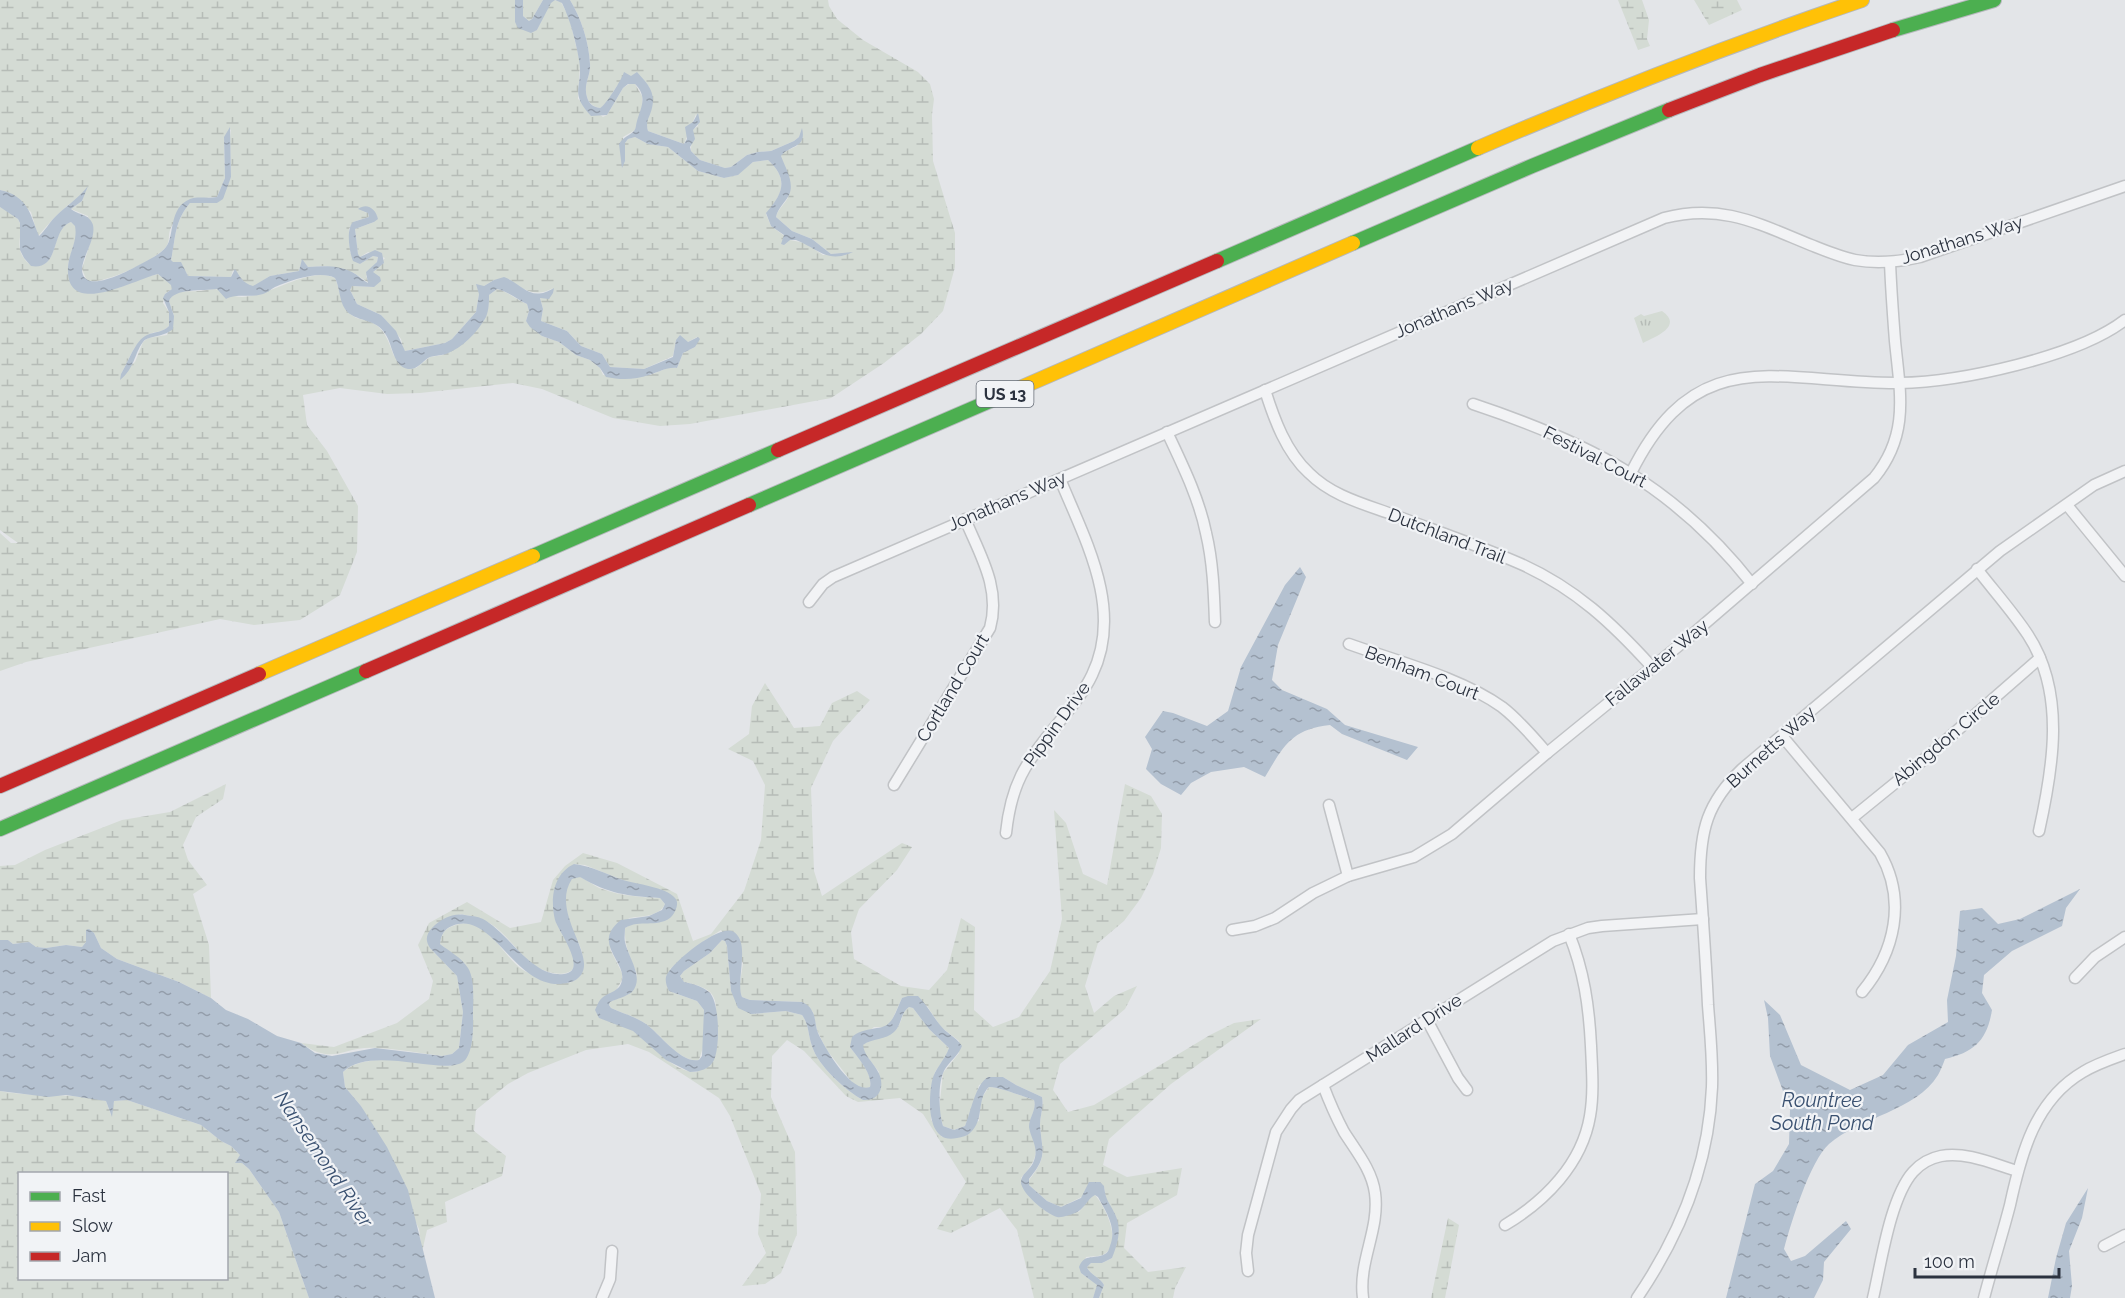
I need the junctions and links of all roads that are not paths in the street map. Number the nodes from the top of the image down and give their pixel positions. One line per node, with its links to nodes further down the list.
1 (1862, 0): 25 (highway, US 13)
2 (1994, 0): 29 (highway, US 13)
3 (2125, 186): 4 (street, Jonathans Way)
4 (1890, 262): 6 (street, Fallawater Way); 7 (street, Jonathans Way)
5 (2125, 320): 6 (street)
6 (1899, 383): 11 (street); 17 (street, Fallawater Way)
7 (1265, 390): 9 (street, Jonathans Way); 22 (street, Dutchland Trail)
8 (1473, 404): 11 (street, Festival Court)
9 (1167, 432): 12 (street, Jonathans Way); 19 (street)
10 (2125, 471): 13 (street, Burnetts Way)
11 (1631, 473): 17 (street, Festival Court)
12 (1060, 479): 14 (street, Jonathans Way); 31 (street, Pippin Drive)
13 (2067, 505): 15 (street, Burnetts Way); 16 (street)
14 (965, 519): 18 (street, Jonathans Way); 26 (street, Cortland Court)
15 (1977, 569): 21 (street); 23 (street, Burnetts Way)
16 (2125, 576)
17 (1752, 584): 22 (street, Fallawater Way)
18 (808, 602)
19 (1215, 622)
20 (1349, 644): 24 (street, Benham Court)
21 (2040, 658): 28 (street, Abingdon Circle); 30 (street)
22 (1653, 667): 24 (street, Fallawater Way)
23 (1782, 736): 28 (street); 33 (street, Burnetts Way)
24 (1547, 753): 32 (street, Fallawater Way)
25 (5, 784)
26 (894, 785)
27 (1329, 805): 32 (street)
28 (1852, 818): 38 (street)
29 (0, 829)
30 (2039, 831)
31 (1006, 833)
32 (1348, 876): 34 (street, Fallawater Way)
33 (1703, 919): 35 (street, Mallard Drive); 51 (street, Burnetts Way)
34 (1232, 930)
35 (1569, 934): 39 (street, Mallard Drive); 44 (street)
36 (2125, 937): 37 (street)
37 (2074, 978)
38 (1863, 992)
39 (1427, 1020): 41 (street, Mallard Drive); 42 (street)
40 (2125, 1054): 43 (street)
41 (1323, 1086): 48 (street, Mallard Drive); 50 (street)
42 (1467, 1090)
43 (2017, 1171): 52 (street); 53 (street)
44 (1505, 1225)
45 (2125, 1235): 46 (street)
46 (2104, 1246)
47 (612, 1251): 49 (street)
48 (1248, 1271)
49 (602, 1298)
50 (1364, 1298)
51 (1637, 1298)
52 (1873, 1298)
53 (1984, 1298)

